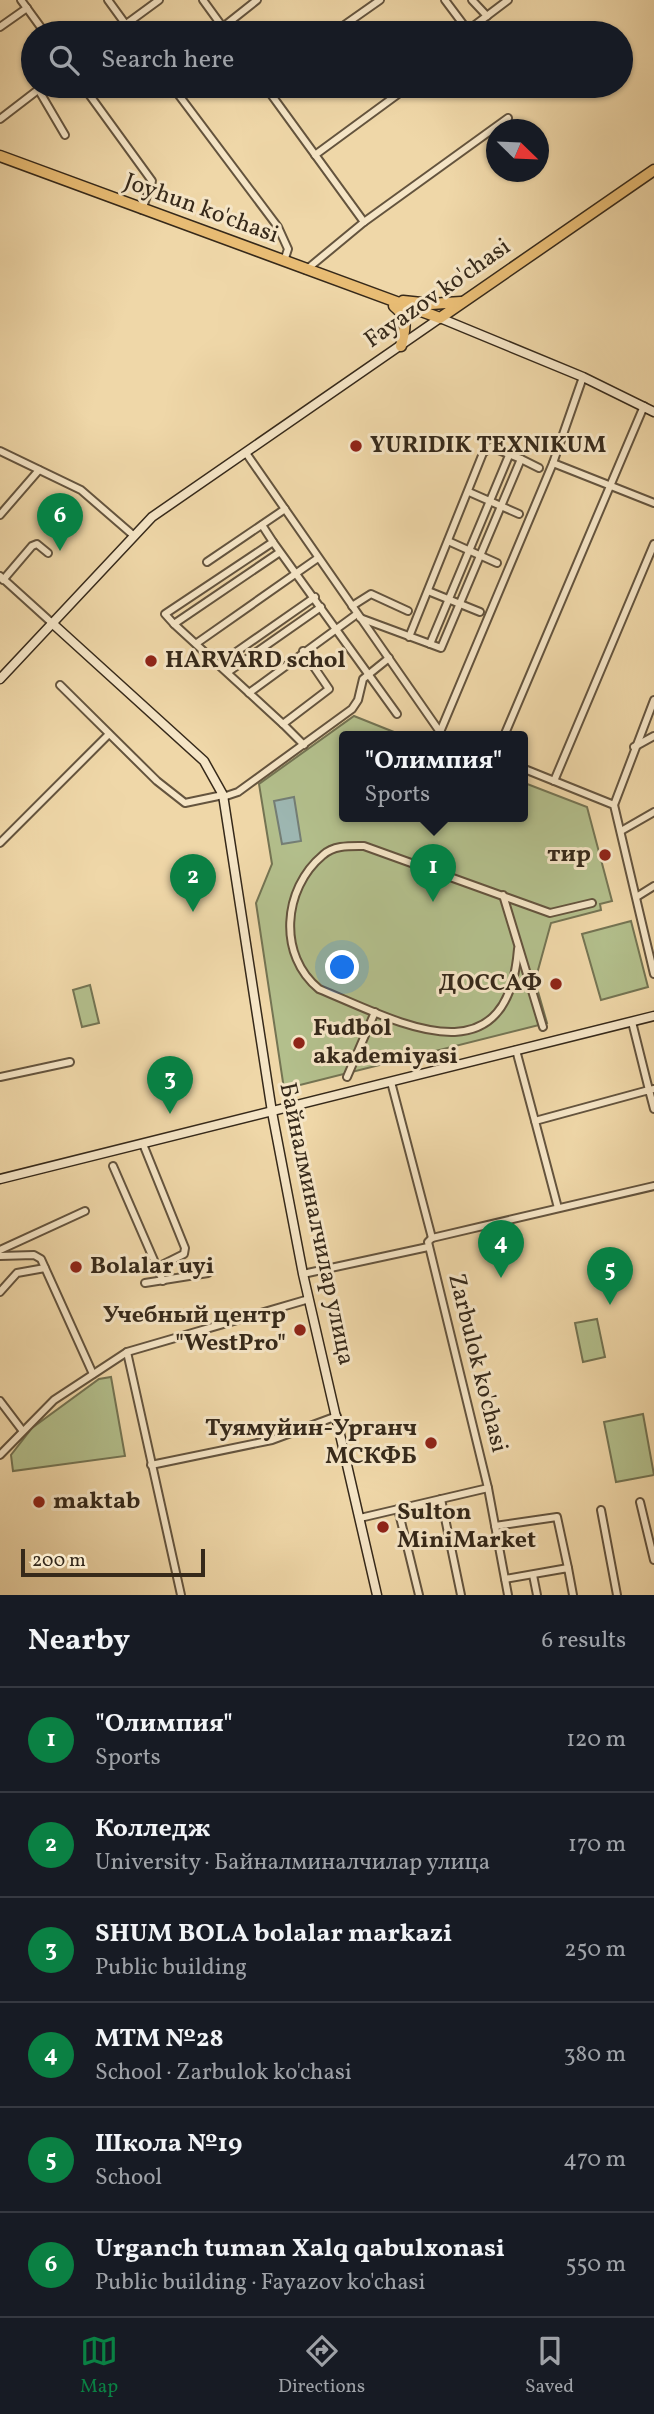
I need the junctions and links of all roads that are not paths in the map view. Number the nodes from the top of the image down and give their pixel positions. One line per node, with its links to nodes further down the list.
1 (21, 0): 10 (street)
2 (108, 0): 13 (street)
3 (159, 0): 14 (street)
4 (203, 0): 15 (street)
5 (257, 0): 16 (street)
6 (380, 0): 17 (street)
7 (445, 0): 18 (street)
8 (472, 0): 11 (street)
9 (508, 0): 11 (street)
10 (27, 8): 12 (street); 20 (street)
11 (487, 16): 19 (street)
12 (36, 21)
13 (122, 21)
14 (130, 21)
15 (218, 21)
16 (235, 21)
17 (350, 21)
18 (460, 21)
19 (481, 21)
20 (0, 27)
21 (26, 98): 27 (street)
22 (46, 98): 29 (street)
23 (92, 98): 33 (street)
24 (181, 98): 35 (street)
25 (274, 98): 30 (street)
26 (393, 98): 30 (street)
27 (0, 118)
28 (508, 118): 34 (street)
29 (65, 135)
30 (315, 155): 34 (street)
31 (0, 156): 33 (main road, Joyhun ko'chasi)
32 (654, 170): 38 (main road, Fayazov ko'chasi)
33 (142, 210): 35 (main road, Joyhun ko'chasi)
34 (364, 222): 36 (street)
35 (285, 261): 36 (main road, Joyhun ko'chasi)
36 (306, 270): 37 (main road, Joyhun ko'chasi)
37 (389, 300): 38 (main road); 39 (main road); 40 (main road)
38 (464, 301): 39 (main road, Fayazov ko'chasi)
39 (440, 318): 40 (street, Fayazov ko'chasi); 41 (street)
40 (401, 346): 45 (street, Fayazov ko'chasi)
41 (583, 377): 42 (street); 48 (street)
42 (644, 406): 43 (street); 51 (street)
43 (654, 412)
44 (0, 451): 50 (street)
45 (246, 453): 56 (street); 60 (street, Fayazov ko'chasi)
46 (510, 453): 47 (street); 52 (street); 53 (street)
47 (521, 459): 49 (street); 55 (street)
48 (553, 463): 51 (street); 100 (street)
49 (539, 468)
50 (39, 470): 58 (street); 60 (street)
51 (610, 485): 54 (street); 101 (street)
52 (469, 492): 53 (street); 61 (street)
53 (489, 501): 55 (street); 64 (street)
54 (654, 503)
55 (500, 506): 57 (street); 67 (street)
56 (285, 509): 59 (street); 68 (street)
57 (519, 514)
58 (0, 515)
59 (262, 525): 62 (street); 69 (street)
60 (133, 535): 82 (street, Fayazov ko'chasi)
61 (448, 541): 64 (street); 73 (street)
62 (273, 542): 65 (street); 83 (street)
63 (654, 544): 107 (street)
64 (468, 549): 67 (street); 75 (street)
65 (280, 552): 71 (street); 83 (street)
66 (48, 553): 72 (street)
67 (480, 555): 70 (street); 76 (street)
68 (318, 558): 71 (street); 77 (street)
69 (207, 562)
70 (497, 563)
71 (297, 572): 74 (street); 86 (street)
72 (2, 578): 82 (street, Байналминалчилар улица)
73 (428, 591): 75 (street); 85 (street)
74 (315, 597): 78 (street); 90 (street)
75 (448, 598): 76 (street); 87 (street)
76 (459, 604): 80 (street); 87 (street)
77 (352, 606): 79 (street); 81 (street)
78 (321, 607): 84 (street); 91 (street)
79 (408, 611)
80 (480, 612)
81 (359, 616): 84 (street); 85 (street); 89 (street)
82 (51, 623): 93 (street, Fayazov ko'chasi); 108 (street, Байналминалчилар улица)
83 (174, 624): 86 (street)
84 (336, 628): 88 (street); 92 (street)
85 (410, 637): 87 (street)
86 (197, 643): 90 (street)
87 (430, 644)
88 (303, 651): 95 (street); 98 (street)
89 (389, 657): 92 (street); 99 (street)
90 (219, 664): 91 (street)
91 (228, 672): 95 (street)
92 (369, 673): 97 (street); 104 (street)
93 (0, 679)
94 (60, 685): 102 (street)
95 (249, 693): 98 (street)
96 (654, 700): 105 (street)
97 (397, 714)
98 (283, 724): 104 (street)
99 (442, 731)
100 (445, 731)
101 (506, 731)
102 (109, 734): 108 (street); 112 (street)
103 (654, 736): 105 (street)
104 (303, 745): 108 (street)
105 (634, 747): 109 (street)
106 (528, 770): 107 (street)
107 (554, 781): 109 (street)
108 (223, 796): 131 (street, Байналминалчилар улица)
109 (614, 805): 111 (street)
110 (654, 812): 111 (street)
111 (621, 831): 115 (street)
112 (0, 843)
113 (654, 886): 115 (street)
114 (502, 895): 116 (street); 117 (street); 120 (street)
115 (638, 896): 118 (street)
116 (592, 903)
117 (518, 949): 120 (street); 123 (street)
118 (652, 959): 119 (street)
119 (654, 974)
120 (375, 1012): 127 (street)
121 (654, 1016): 122 (street)
122 (632, 1022): 124 (street); 129 (street)
123 (543, 1027)
124 (516, 1050): 128 (street); 132 (street)
125 (69, 1062): 126 (street)
126 (0, 1077)
127 (347, 1077)
128 (391, 1082): 131 (street); 139 (street)
129 (652, 1089): 130 (street); 132 (street)
130 (654, 1108)
131 (272, 1112): 133 (street); 146 (street, Байналминалчилар улица)
132 (535, 1121): 137 (street)
133 (143, 1144): 135 (street); 143 (street)
134 (113, 1166): 143 (street)
135 (0, 1179)
136 (654, 1186): 137 (street)
137 (558, 1208): 139 (street)
138 (86, 1211): 141 (street)
139 (432, 1238): 140 (street, Zarbulok ko'chasi)
140 (428, 1247): 146 (street, Zarbulok ko'chasi); 158 (street, Zarbulok ko'chasi)
141 (0, 1250)
142 (0, 1256): 144 (street)
143 (158, 1267): 147 (street)
144 (45, 1268): 149 (street); 152 (street)
145 (208, 1273): 147 (street)
146 (303, 1274): 150 (street, Байналминалчилар улица)
147 (163, 1281): 148 (street)
148 (145, 1283)
149 (0, 1292)
150 (309, 1299): 151 (street); 154 (street, Байналминалчилар улица)
151 (127, 1352): 152 (street); 157 (street)
152 (93, 1374): 155 (street)
153 (0, 1401): 155 (street)
154 (337, 1416): 157 (street); 163 (street, Байналминалчилар улица)
155 (22, 1430): 156 (street)
156 (0, 1455)
157 (150, 1465): 169 (street)
158 (488, 1488): 159 (street, Zarbulok ko'chasi); 164 (street, Zarbulok ko'chasi)
159 (441, 1499): 161 (street, Zarbulok ko'chasi); 172 (street)
160 (640, 1502): 165 (street)
161 (398, 1509): 163 (street, Zarbulok ko'chasi); 171 (street)
162 (601, 1510): 176 (street)
163 (360, 1518): 170 (street, Байналминалчилар улица)
164 (495, 1526): 166 (street); 168 (street, Zarbulok ko'chasi)
165 (654, 1560)
166 (568, 1568): 167 (street); 175 (street)
167 (533, 1575): 168 (street); 174 (street)
168 (505, 1579): 173 (street, Zarbulok ko'chasi)
169 (181, 1595)
170 (377, 1595)
171 (419, 1595)
172 (461, 1595)
173 (508, 1595)
174 (537, 1595)
175 (573, 1595)
176 (617, 1595)

